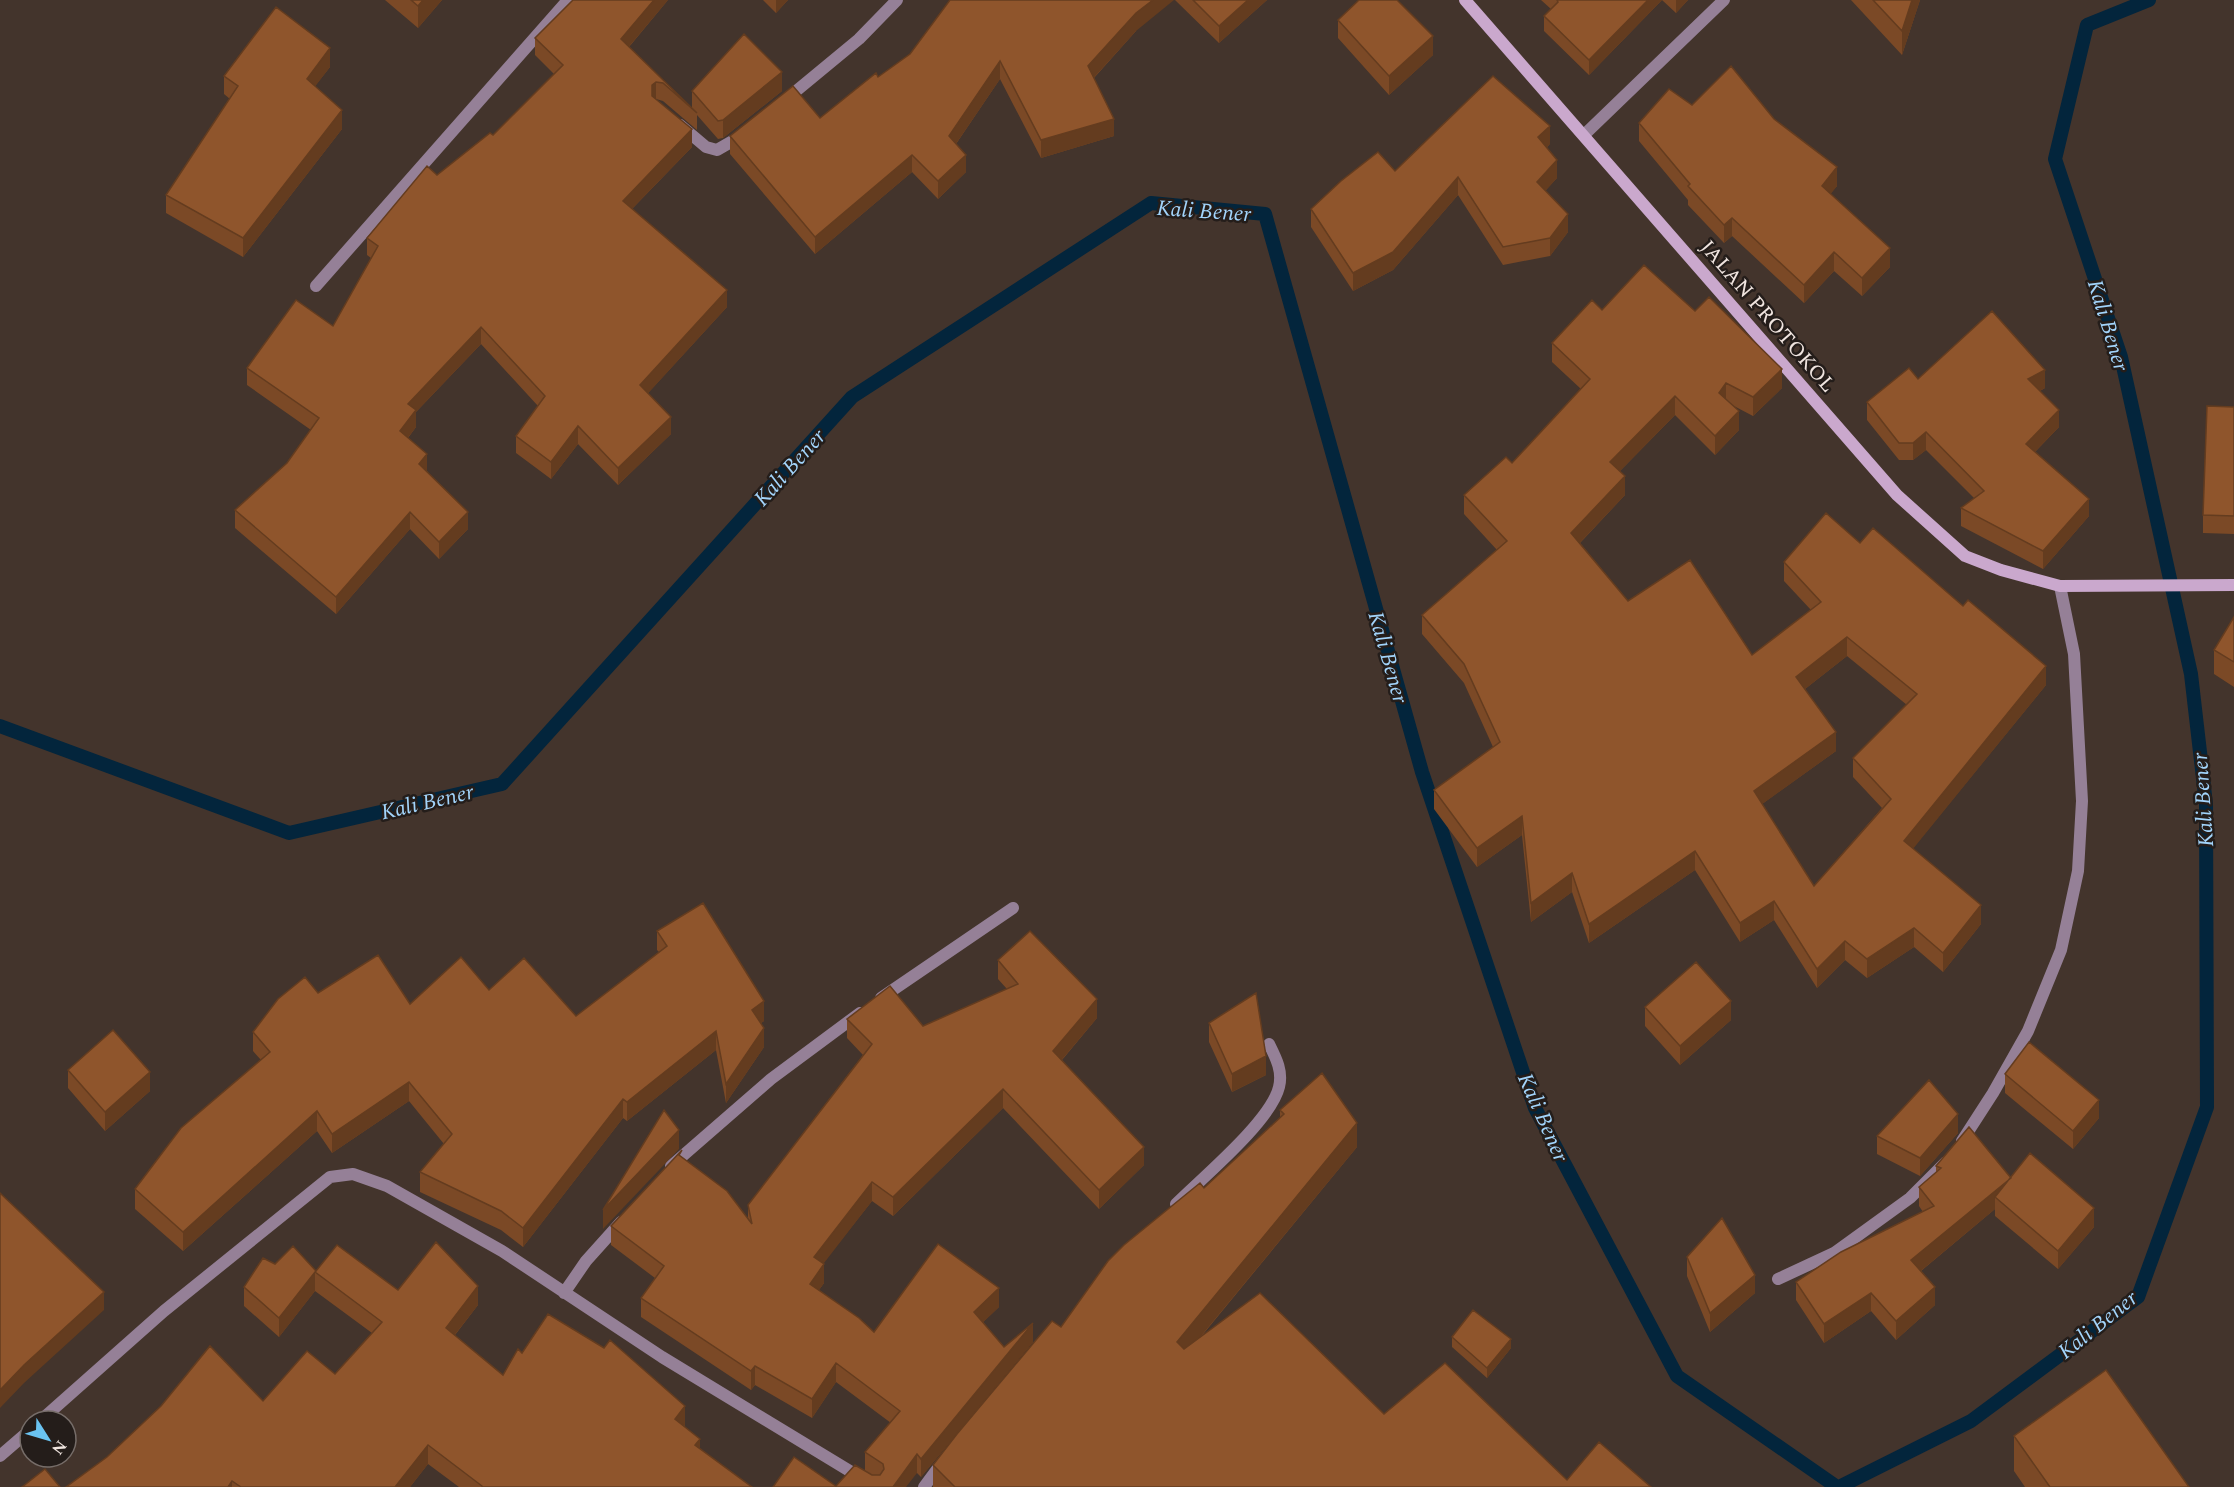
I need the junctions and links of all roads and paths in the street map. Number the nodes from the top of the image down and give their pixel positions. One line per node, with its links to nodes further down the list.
1 (568, 0): 9 (street)
2 (897, 0): 5 (street)
3 (1465, 0): 8 (street, JALAN PROTOKOL)
4 (1724, 0): 8 (street)
5 (777, 107)
6 (667, 115): 7 (street)
7 (750, 130)
8 (1585, 134): 11 (street, JALAN PROTOKOL)
9 (316, 286)
10 (2234, 585): 11 (street, JALAN PROTOKOL)
11 (2060, 586): 17 (street)
12 (1013, 908): 14 (street)
13 (1269, 1044): 15 (street)
14 (663, 1173)
15 (1170, 1210)
16 (629, 1213): 18 (street)
17 (1778, 1280)
18 (564, 1293): 19 (street); 23 (street)
19 (54, 1409)
20 (18, 1440): 22 (street)
21 (952, 1450): 24 (street)
22 (0, 1456)
23 (876, 1487)
24 (924, 1487)

